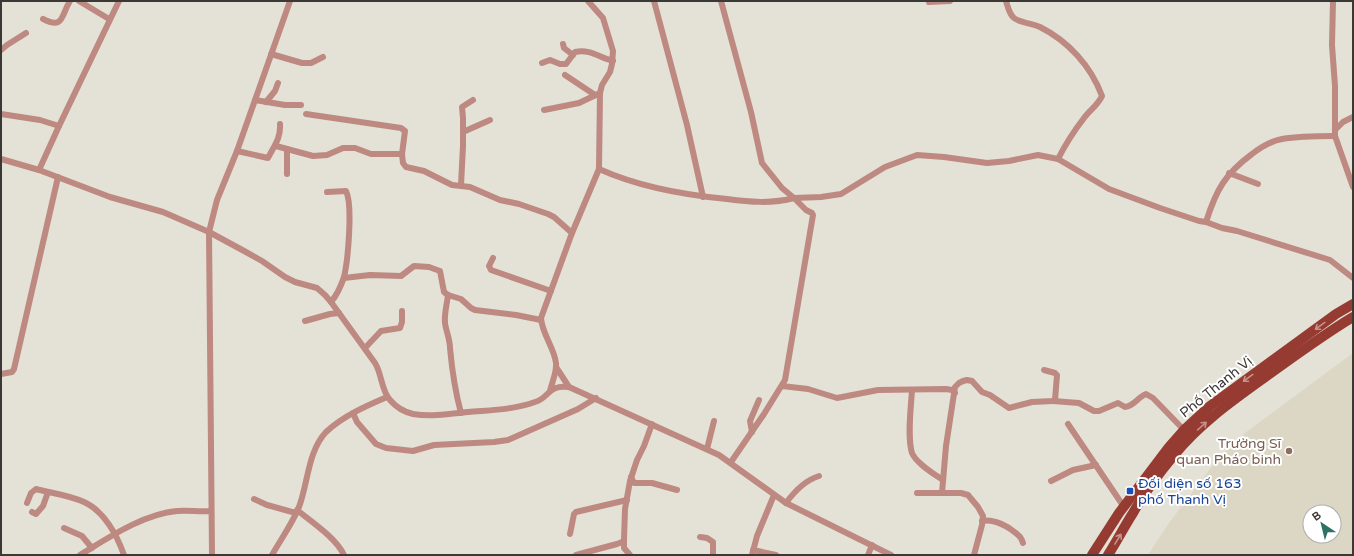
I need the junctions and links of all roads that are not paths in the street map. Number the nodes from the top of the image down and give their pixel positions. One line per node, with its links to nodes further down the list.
1 (70, 1): 12 (street)
2 (80, 1): 13 (street)
3 (119, 1): 13 (street)
4 (290, 1): 17 (street)
5 (588, 1): 20 (street)
6 (654, 1): 53 (street)
7 (721, 1): 54 (street)
8 (950, 1): 11 (street)
9 (1006, 1): 43 (street)
10 (1333, 1): 37 (street)
11 (929, 2)
12 (43, 19)
13 (109, 20): 35 (street)
14 (26, 33): 16 (street)
15 (563, 44): 18 (street)
16 (1, 50)
17 (271, 54): 19 (street); 25 (street)
18 (573, 55): 20 (street); 21 (street)
19 (323, 57)
20 (613, 61): 24 (street)
21 (542, 63)
22 (566, 75): 24 (street)
23 (278, 83): 27 (street)
24 (598, 94): 29 (street); 44 (street)
25 (255, 100): 27 (street); 40 (street)
26 (473, 100): 36 (street)
27 (266, 102): 28 (street)
28 (301, 105)
29 (544, 110)
30 (1, 114): 35 (street)
31 (306, 114): 41 (street)
32 (1353, 117): 37 (street)
33 (490, 120): 36 (street)
34 (280, 124): 38 (street)
35 (59, 126): 45 (street)
36 (463, 132): 50 (street)
37 (1335, 133): 46 (street); 51 (street)
38 (276, 146): 39 (street); 40 (street)
39 (287, 149): 41 (street); 47 (street)
40 (237, 151): 56 (street)
41 (402, 154): 50 (street)
42 (1, 159): 45 (street)
43 (1058, 159): 54 (street); 55 (street)
44 (599, 169): 53 (street); 57 (street)
45 (39, 170): 48 (street)
46 (1229, 173): 49 (street); 55 (street)
47 (287, 174)
48 (58, 177): 56 (street); 73 (street)
49 (1258, 184)
50 (461, 185): 57 (street)
51 (1353, 187)
52 (327, 192): 59 (street)
53 (703, 197): 54 (street)
54 (794, 198): 74 (street)
55 (1206, 222): 60 (street)
56 (209, 232): 63 (street); 107 (street)
57 (572, 233): 61 (street)
58 (493, 258): 61 (street)
59 (344, 278): 62 (street); 63 (street)
60 (1353, 278)
61 (551, 291): 68 (street)
62 (448, 295): 68 (street); 84 (street)
63 (331, 302): 66 (street)
64 (1353, 304): 88 (main road, Phố Thanh Vị, one-way to 88)
65 (402, 311): 70 (street)
66 (339, 313): 69 (street); 70 (street)
67 (1353, 317): 133 (main road, Phố Thanh Vị, one-way to 67)
68 (541, 320): 71 (street)
69 (305, 322)
70 (365, 348): 79 (street)
71 (556, 367): 75 (street); 76 (street)
72 (1044, 370): 82 (street)
73 (1, 374)
74 (782, 386): 77 (street); 89 (street)
75 (569, 387): 76 (street); 80 (street)
76 (550, 390): 84 (street)
77 (912, 390): 78 (street); 95 (street)
78 (955, 393): 82 (street); 95 (street)
79 (387, 397): 83 (street); 84 (street)
80 (596, 398): 83 (street); 86 (street)
81 (759, 400): 89 (street)
82 (1053, 402): 88 (street)
83 (353, 413): 109 (street)
84 (460, 413)
85 (714, 421): 90 (street)
86 (652, 424): 90 (street); 94 (street)
87 (1068, 424): 92 (street)
88 (1184, 430): 106 (main road, Phố Thanh Vị)
89 (752, 432): 91 (street)
90 (707, 450): 91 (street)
91 (731, 462): 101 (street)
92 (1096, 465): 96 (street); 106 (street)
93 (819, 476): 105 (street)
94 (632, 477): 97 (street); 103 (street)
95 (943, 480): 100 (street)
96 (1051, 481)
97 (677, 490)
98 (48, 492): 104 (street); 108 (street); 112 (street)
99 (917, 493): 100 (street)
100 (942, 493): 110 (street)
101 (774, 494): 105 (street); 119 (street)
102 (254, 499): 109 (street)
103 (627, 500): 113 (street); 115 (street)
104 (27, 503)
105 (786, 503): 117 (street)
106 (1124, 507): 132 (main road, Phố Thanh Vị)
107 (211, 511): 112 (street); 122 (street)
108 (32, 512)
109 (296, 512): 123 (street); 124 (street)
110 (982, 521): 116 (street); 131 (street)
111 (64, 528): 118 (street)
112 (114, 534): 118 (street); 121 (street)
113 (570, 534)
114 (700, 537): 127 (street)
115 (624, 540): 125 (street); 126 (street)
116 (1023, 543)
117 (872, 545): 129 (street); 130 (street)
118 (92, 548): 120 (street)
119 (753, 552): 128 (street)
120 (80, 555)
121 (124, 555)
122 (212, 555)
123 (272, 555)
124 (344, 555)
125 (576, 555)
126 (630, 555)
127 (713, 555)
128 (776, 555)
129 (868, 555)
130 (891, 555)
131 (974, 555)
132 (1092, 555)
133 (1108, 555)

